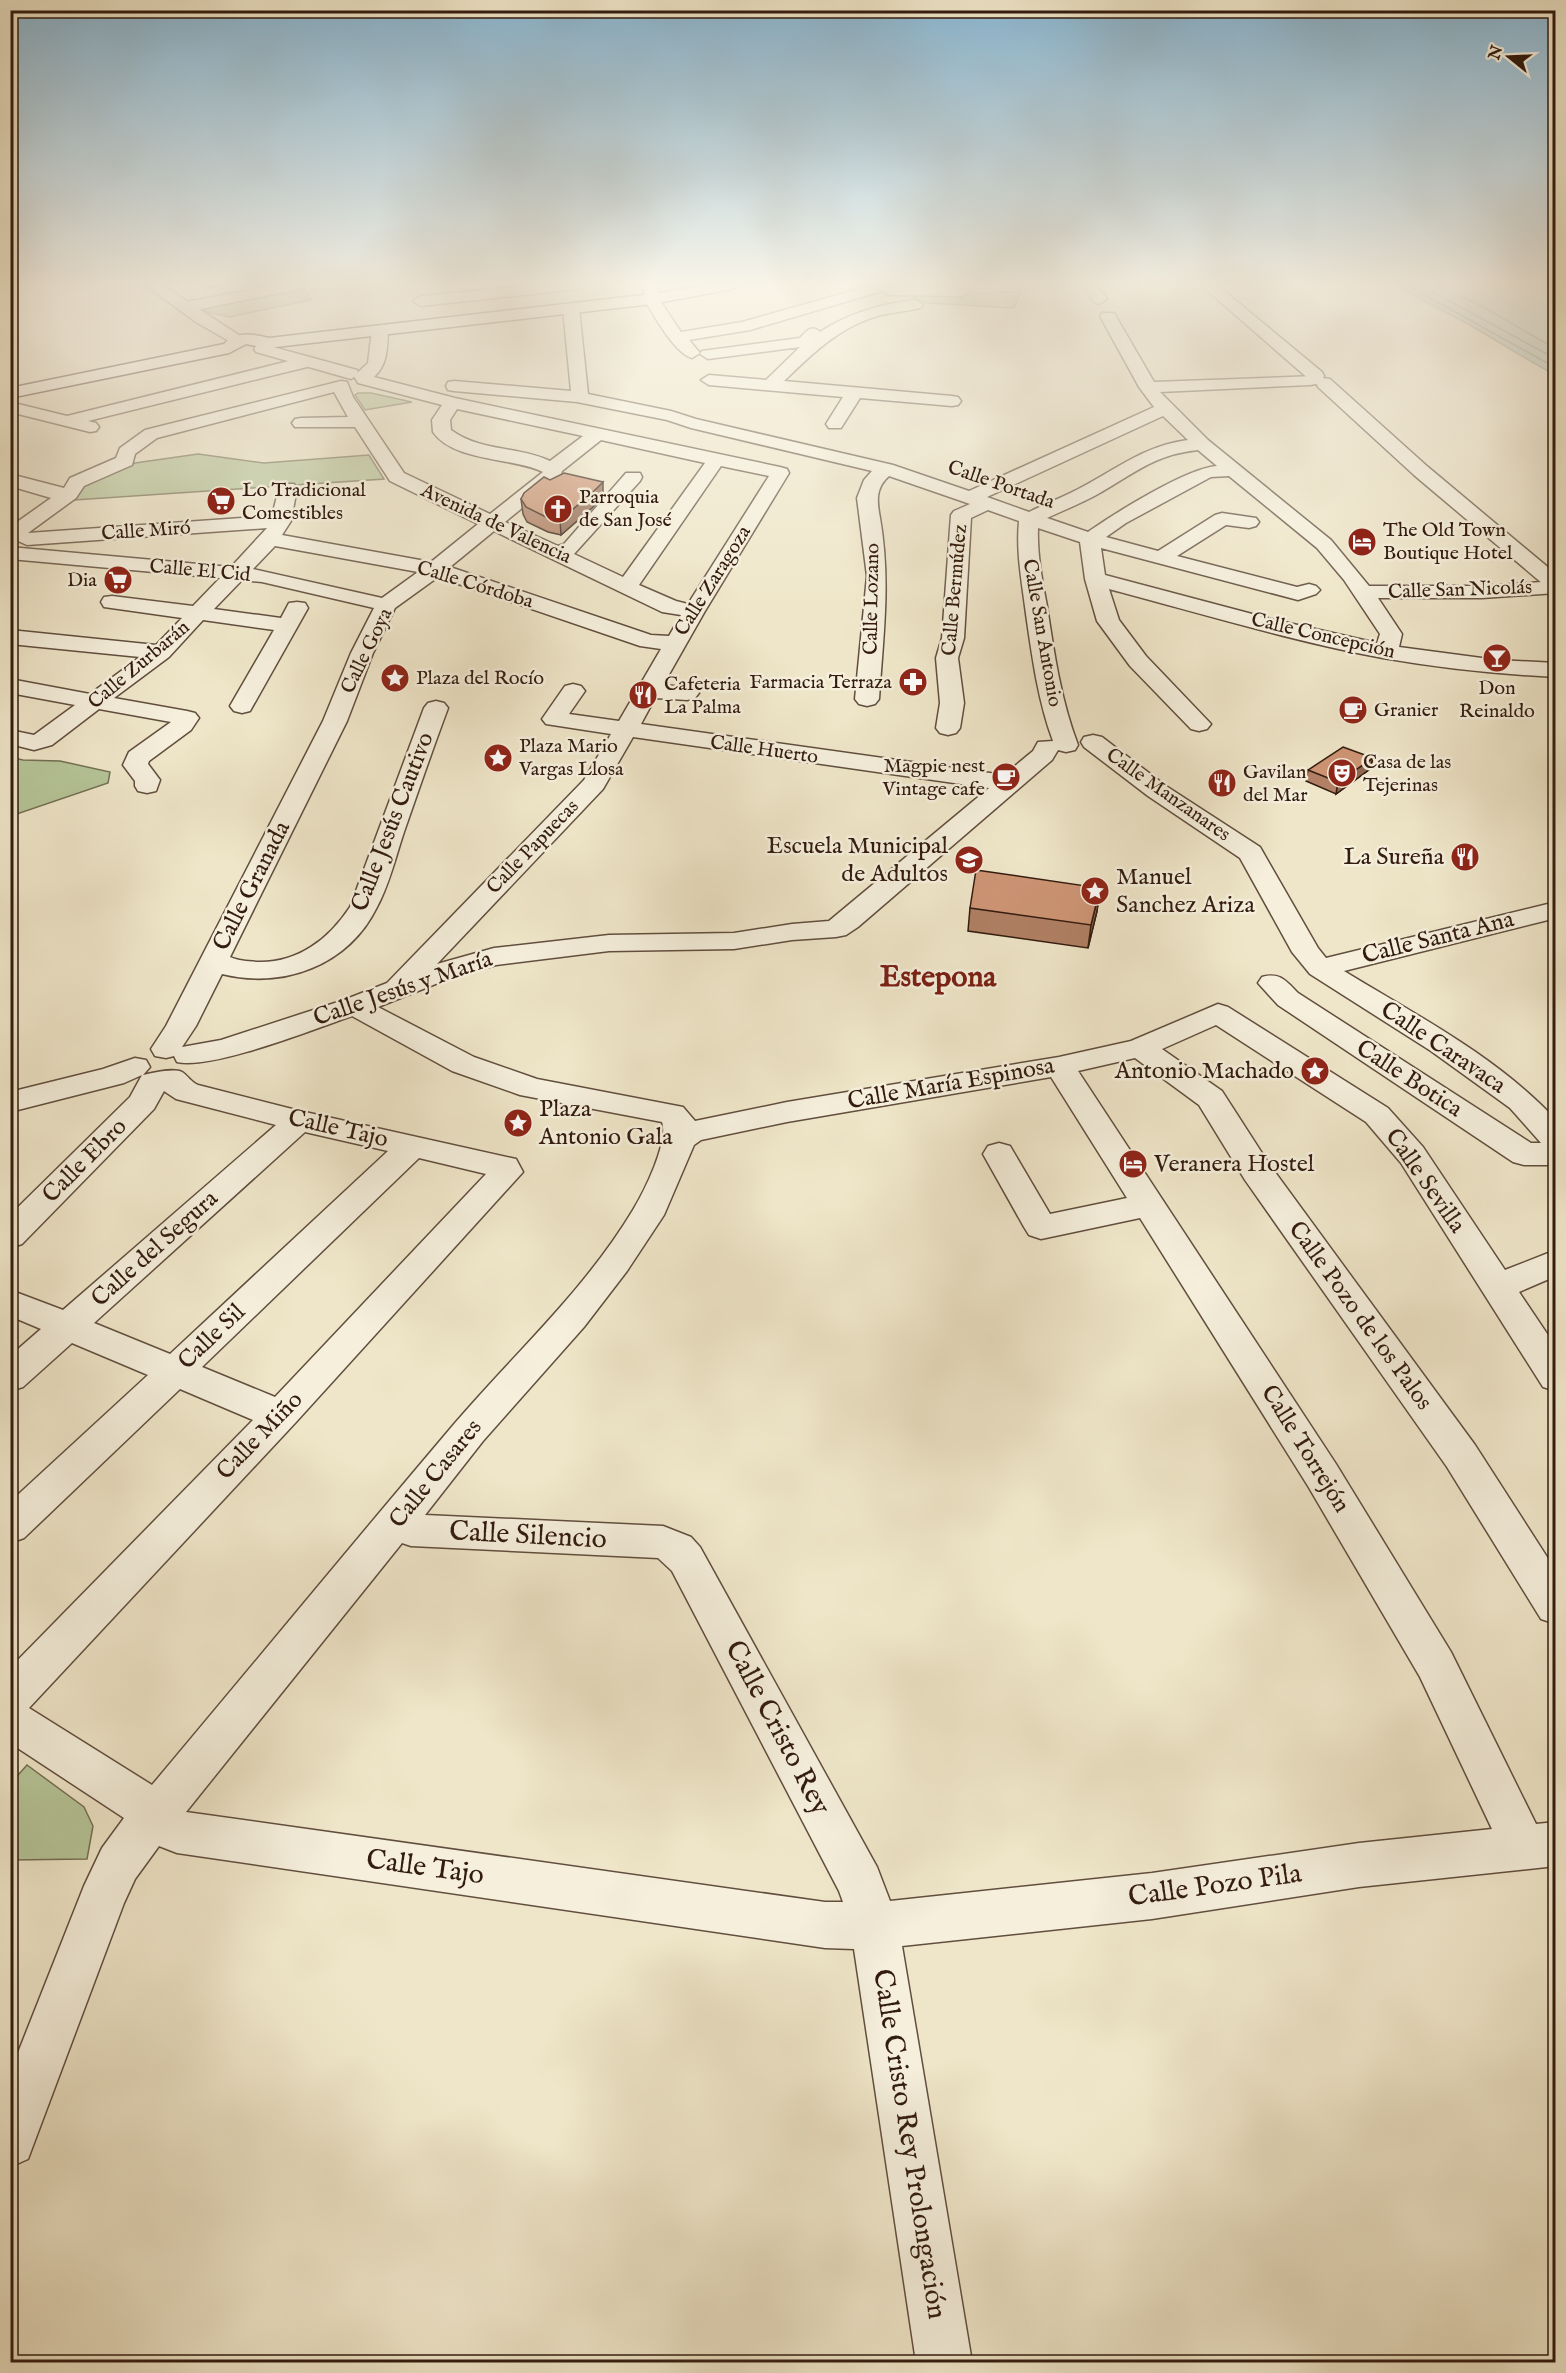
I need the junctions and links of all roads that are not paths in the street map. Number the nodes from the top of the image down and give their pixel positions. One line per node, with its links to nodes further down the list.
1 (164, 396): 20 (street)
2 (298, 396): 26 (street)
3 (355, 396): 22 (street, Avenida de Valencia)
4 (420, 396): 12 (street)
5 (563, 396): 13 (street, Calle Portada)
6 (696, 396): 14 (street)
7 (720, 396): 14 (street)
8 (853, 396): 18 (street)
9 (895, 396): 15 (street)
10 (1155, 396): 19 (street)
11 (1335, 396): 52 (street)
12 (425, 397): 16 (street)
13 (577, 397): 14 (street, Calle Portada)
14 (697, 401): 18 (street); 29 (street, Calle Portada)
15 (952, 401)
16 (453, 403): 25 (street); 31 (street)
17 (10, 407): 20 (street)
18 (846, 407): 24 (street)
19 (1165, 408): 27 (street); 36 (street)
20 (68, 421): 26 (street)
21 (10, 422): 26 (street)
22 (362, 422): 23 (street); 38 (street, Avenida de Valencia)
23 (301, 423)
24 (835, 424)
25 (597, 434): 28 (street); 31 (street, Calle Goya)
26 (116, 441): 35 (street)
27 (1202, 444): 30 (street); 37 (street)
28 (717, 459): 51 (street); 56 (street, Calle Zaragoza)
29 (886, 469): 36 (street, Calle Portada); 70 (street, Calle Lozano)
30 (1233, 470): 42 (street); 54 (street)
31 (555, 475): 38 (street, Calle Goya)
32 (10, 480): 35 (street)
33 (601, 484): 43 (street)
34 (287, 488): 40 (street)
35 (69, 494): 41 (street)
36 (978, 501): 37 (street, Calle Portada); 76 (street, Calle Bermúdez)
37 (1029, 519): 42 (street, Calle Portada); 81 (street, Calle San Antonio)
38 (493, 522): 43 (street, Avenida de Valencia); 47 (street, Calle Goya)
39 (1249, 522): 45 (street)
40 (276, 530): 41 (street, Calle Miró); 47 (street, Calle Córdoba); 48 (street, Calle Zurbarán)
41 (10, 539)
42 (1090, 539): 45 (street, Calle Portada); 49 (street)
43 (559, 553): 51 (street, Avenida de Valencia)
44 (10, 554): 46 (street, Calle El Cid)
45 (1160, 558): 53 (street, Calle Portada)
46 (156, 567): 48 (street, Calle El Cid); 57 (street)
47 (435, 569): 55 (street, Calle Goya); 62 (street, Calle Córdoba)
48 (238, 573): 50 (street, Calle El Cid); 58 (street, Calle Zurbarán)
49 (1095, 579): 64 (street, Calle Concepción); 75 (street)
50 (309, 585): 55 (street, Calle El Cid); 59 (street)
51 (624, 585): 56 (street, Avenida de Valencia)
52 (1556, 586): 54 (street, Calle San Nicolás)
53 (1310, 590)
54 (1364, 592): 64 (street)
55 (386, 605): 74 (street, Calle Goya)
56 (694, 611): 62 (street, Calle Zaragoza)
57 (98, 613): 58 (street); 61 (street)
58 (200, 613): 59 (street); 63 (street, Calle Zurbarán)
59 (287, 625): 72 (street)
60 (10, 637): 61 (street)
61 (62, 642): 63 (street)
62 (675, 643): 68 (street, Calle Zaragoza)
63 (161, 652): 71 (street, Calle Zurbarán)
64 (1386, 652): 65 (street, Calle Concepción)
65 (1552, 670)
66 (10, 686): 71 (street)
67 (573, 691): 77 (street, Calle Huerto)
68 (649, 691): 69 (street); 77 (street, Calle Papuecas)
69 (687, 693)
70 (867, 699)
71 (98, 700): 78 (street, Calle Zurbarán); 80 (street)
72 (242, 706)
73 (436, 708): 83 (street, Calle Jesús Cautivo)
74 (335, 721): 83 (street, Calle Granada)
75 (1199, 724)
76 (948, 728)
77 (626, 731): 81 (street, Calle Huerto); 86 (street, Calle Papuecas)
78 (10, 737)
79 (1094, 742): 84 (street, Calle Manzanares)
80 (141, 776)
81 (1008, 783): 86 (street, Calle Jesús y María)
82 (1556, 910): 84 (street, Calle Santa Ana)
83 (215, 960): 90 (street, Calle Granada)
84 (1320, 968): 97 (street, Calle Caravaca)
85 (1272, 982): 92 (street, Calle Botica)
86 (398, 988): 87 (street, Calle Jesús y María)
87 (354, 1006): 90 (street, Calle Jesús y María); 96 (street)
88 (1218, 1012): 89 (street, Calle María Espinosa); 94 (street, Calle Sevilla)
89 (1140, 1048): 91 (street, Calle María Espinosa); 115 (street, Calle Pozo de los Palos)
90 (163, 1066): 93 (street, Calle Jesús y María); 95 (street, Calle Tajo); 103 (street, Calle Ebro)
91 (1059, 1066): 96 (street, Calle María Espinosa); 102 (street, Calle Torrejón)
92 (1431, 1094): 94 (street); 100 (street, Calle Botica)
93 (10, 1102)
94 (1377, 1115): 105 (street, Calle Sevilla)
95 (296, 1120): 98 (street, Calle Tajo); 107 (street, Calle del Segura)
96 (676, 1126): 112 (street, Calle Casares)
97 (1556, 1140)
98 (415, 1147): 101 (street, Calle Tajo); 108 (street, Calle Sil)
99 (999, 1154): 102 (street)
100 (1556, 1154)
101 (507, 1172): 111 (street, Calle Miño)
102 (1150, 1205): 119 (street, Calle Torrejón)
103 (10, 1236)
104 (1556, 1262): 105 (street)
105 (1497, 1287): 110 (street, Calle Sevilla)
106 (10, 1302): 107 (street)
107 (68, 1326): 108 (street); 109 (street, Calle del Segura)
108 (177, 1370): 111 (street); 113 (street, Calle Sil)
109 (10, 1377)
110 (1556, 1377)
111 (283, 1412): 116 (street, Calle Miño)
112 (394, 1525): 114 (street, Calle Silencio); 118 (street, Calle Casares)
113 (10, 1527)
114 (663, 1542): 120 (street, Calle Cristo Rey)
115 (1556, 1607)
116 (10, 1698)
117 (10, 1719): 118 (street, Calle Tajo)
118 (153, 1819): 120 (street, Calle Tajo); 121 (street, Calle Casares)
119 (1540, 1846): 120 (street, Calle Pozo Pila)
120 (875, 1926): 122 (street, Calle Cristo Rey Prolongación)
121 (10, 2141)
122 (944, 2362)

